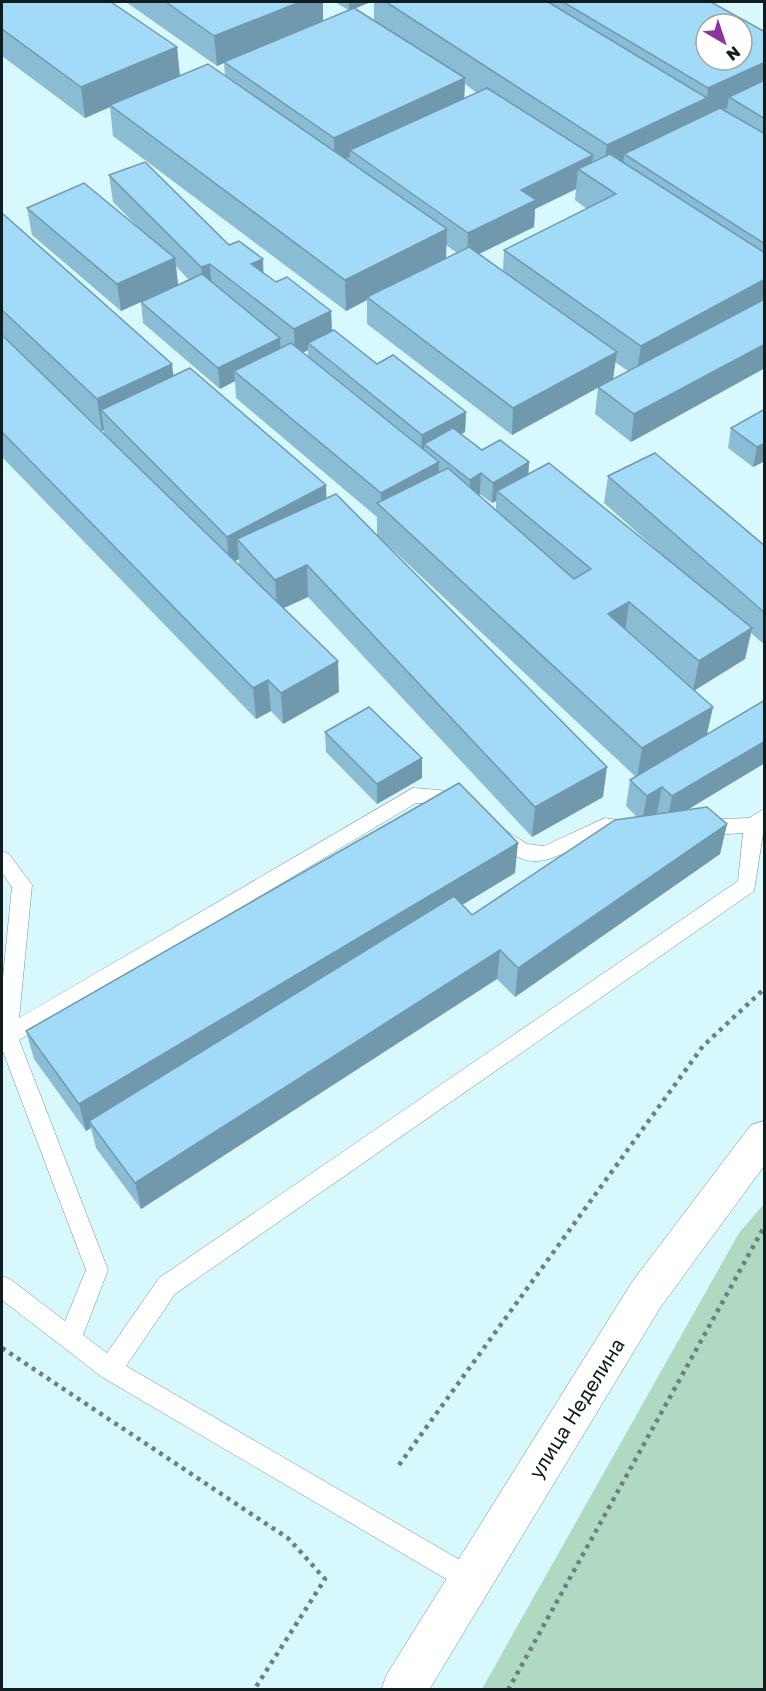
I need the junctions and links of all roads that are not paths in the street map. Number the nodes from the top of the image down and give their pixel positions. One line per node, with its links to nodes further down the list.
1 (759, 820): 2 (lane); 9 (lane)
2 (683, 829)
3 (649, 830): 5 (lane)
4 (2, 859): 5 (lane)
5 (7, 1036): 8 (lane)
6 (765, 1137): 10 (main road, улица Неделина)
7 (2, 1287): 8 (lane)
8 (70, 1339): 9 (lane)
9 (110, 1369): 10 (lane)
10 (470, 1581): 11 (main road, улица Неделина)
11 (403, 1689)

